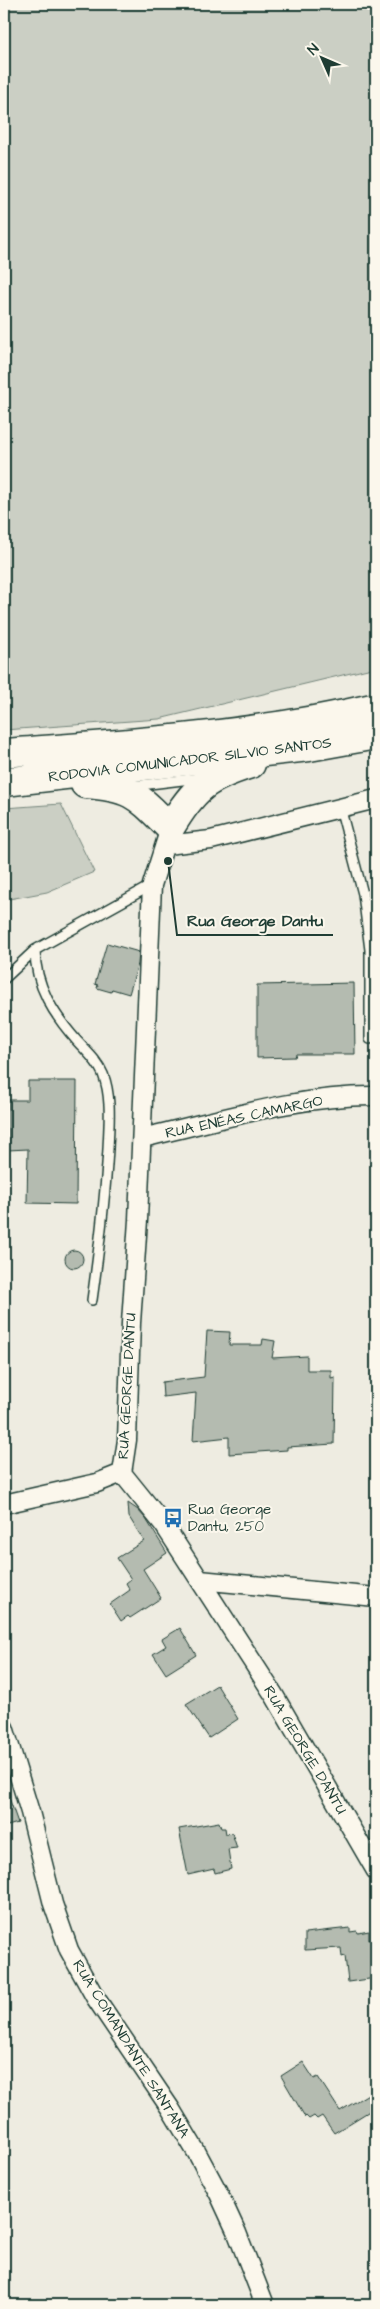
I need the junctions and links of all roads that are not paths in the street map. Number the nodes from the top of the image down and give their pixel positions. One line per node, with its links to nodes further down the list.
1 (376, 708): 4 (highway, RODOVIA COMUNICADOR SILVIO SANTOS)
2 (376, 735): 3 (highway, RODOVIA COMUNICADOR SILVIO SANTOS)
3 (309, 747): 5 (highway); 6 (highway, RODOVIA COMUNICADOR SILVIO SANTOS)
4 (4, 753)
5 (223, 772): 7 (lane); 10 (highway)
6 (15, 781): 7 (highway)
7 (115, 786): 10 (highway)
8 (376, 799): 9 (street)
9 (340, 807): 10 (street); 14 (lane)
10 (168, 837): 11 (street, RUA GEORGE DANTU)
11 (152, 885): 12 (lane); 16 (street, RUA GEORGE DANTU)
12 (35, 950): 13 (lane); 17 (lane)
13 (4, 980)
14 (370, 1039)
15 (376, 1096): 16 (street, RUA ENÉAS CAMARGO)
16 (142, 1138): 18 (street, RUA GEORGE DANTU)
17 (92, 1300)
18 (122, 1473): 19 (street); 20 (street, RUA GEORGE DANTU)
19 (4, 1504)
20 (200, 1580): 21 (street); 23 (street, RUA GEORGE DANTU)
21 (376, 1597)
22 (4, 1727): 24 (street, RUA COMANDANTE SANTANA)
23 (376, 1872)
24 (264, 2305)

